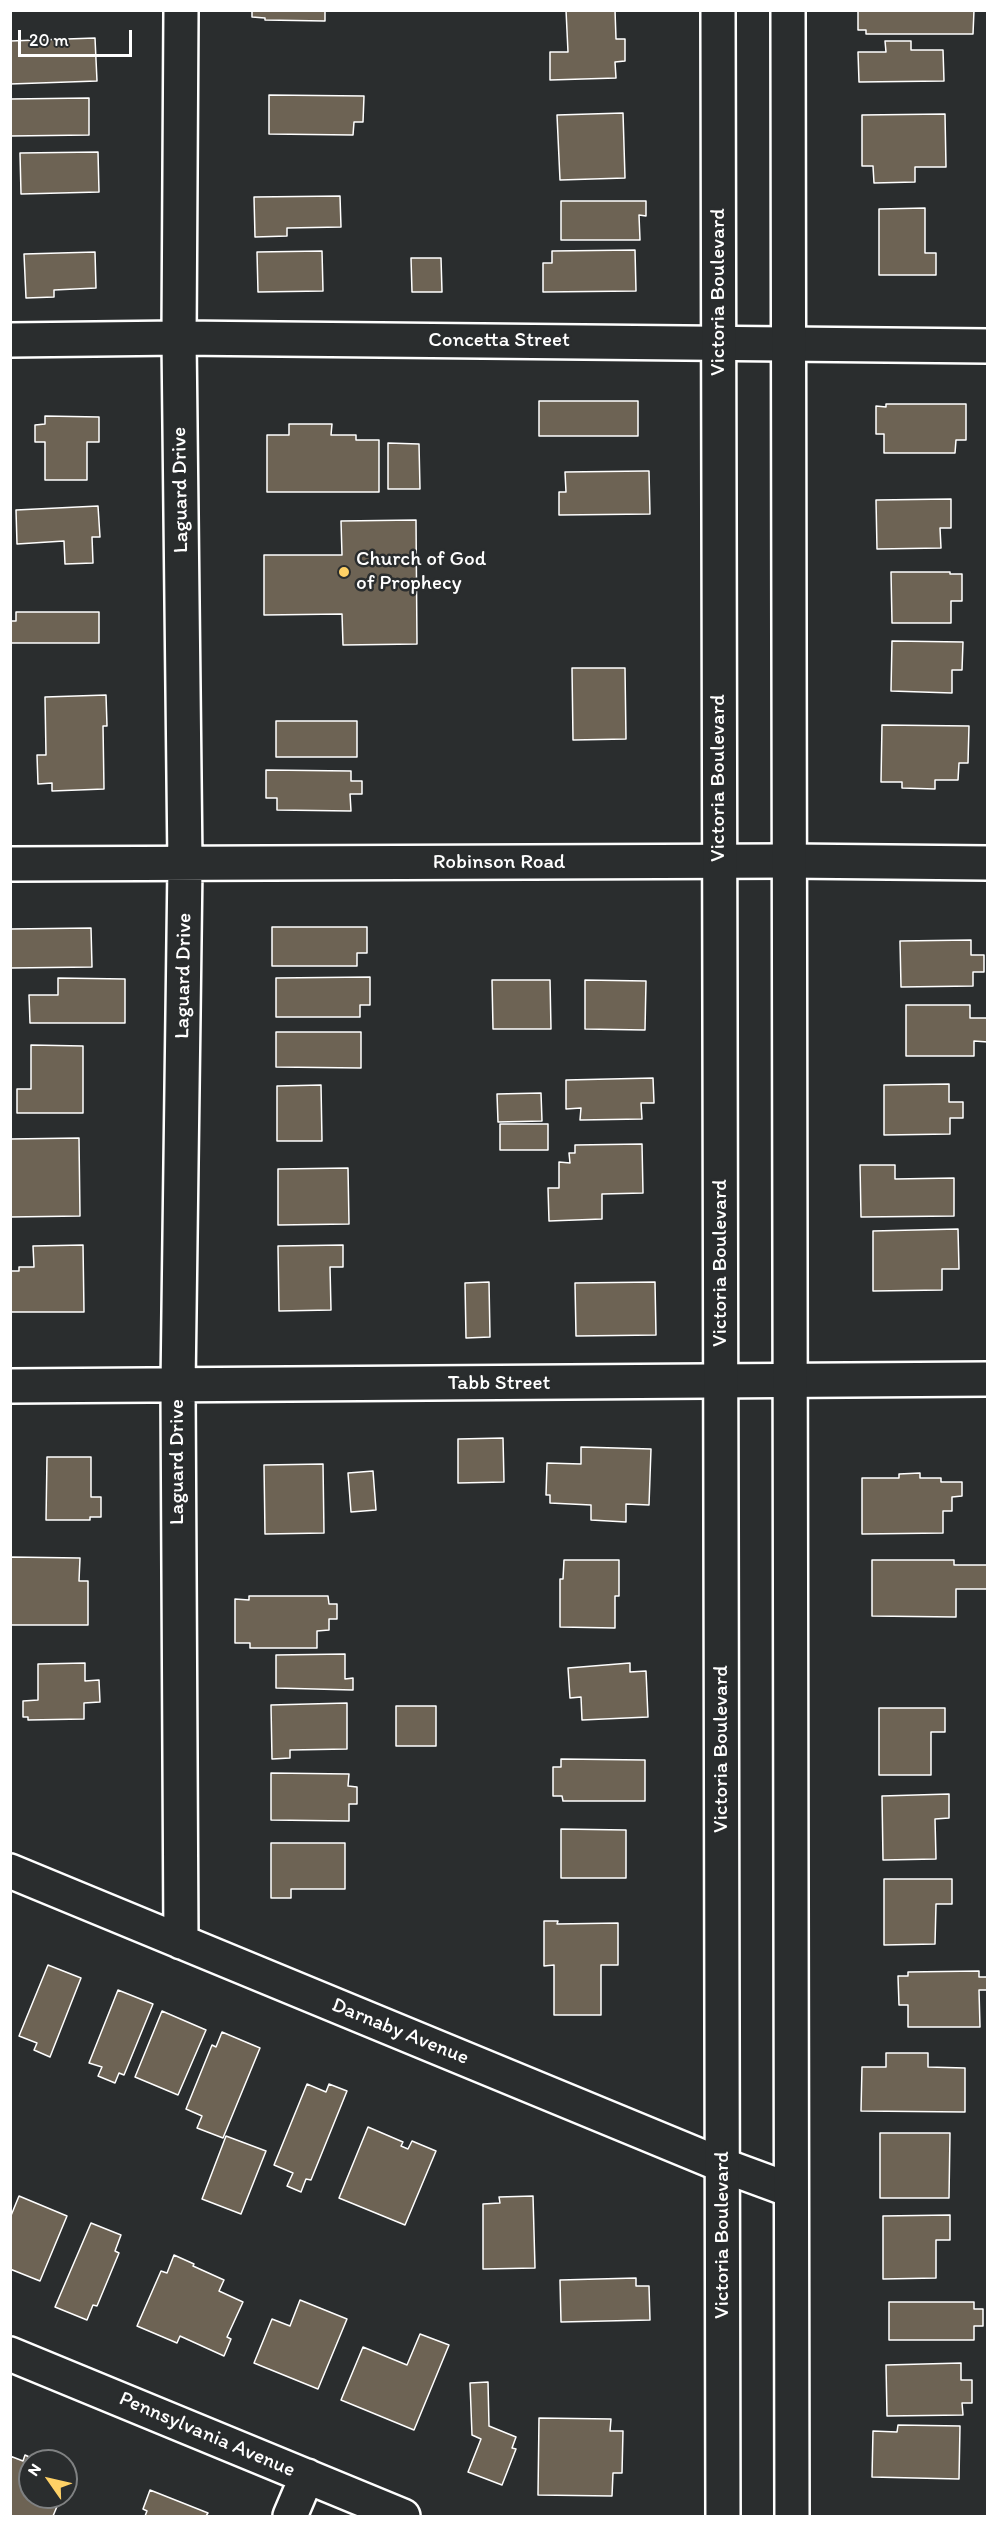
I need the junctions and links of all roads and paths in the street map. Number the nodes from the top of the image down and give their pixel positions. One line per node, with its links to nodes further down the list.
1 (181, 10): 4 (street, Laguard Drive)
2 (718, 10): 6 (street, Victoria Boulevard)
3 (788, 10): 7 (street)
4 (179, 338): 5 (street, Concetta Street); 6 (street, Concetta Street); 13 (street, Laguard Drive)
5 (10, 340)
6 (719, 343): 7 (street, Concetta Street); 10 (street, Victoria Boulevard)
7 (788, 345): 8 (street, Concetta Street); 9 (street)
8 (987, 346)
9 (789, 861): 10 (street, Robinson Road); 11 (street, Robinson Road); 15 (street)
10 (719, 862): 13 (street, Robinson Road); 16 (street, Victoria Boulevard)
11 (987, 863)
12 (10, 864): 13 (street, Robinson Road)
13 (185, 865): 18 (street, Laguard Drive)
14 (987, 1379): 15 (street, Tabb Street)
15 (789, 1381): 16 (street, Tabb Street); 22 (street)
16 (721, 1382): 18 (street, Tabb Street); 21 (street, Victoria Boulevard)
17 (10, 1386): 18 (street, Tabb Street)
18 (178, 1386): 20 (street, Laguard Drive)
19 (10, 1872): 20 (street, Darnaby Avenue)
20 (181, 1942): 21 (street, Darnaby Avenue)
21 (722, 2165): 22 (street, Darnaby Avenue); 27 (street, Victoria Boulevard)
22 (790, 2190): 28 (street)
23 (10, 2354): 24 (street, Pennsylvania Avenue)
24 (307, 2476): 25 (street); 26 (street, Pennsylvania Avenue)
25 (290, 2517)
26 (403, 2517)
27 (723, 2517)
28 (792, 2517)

